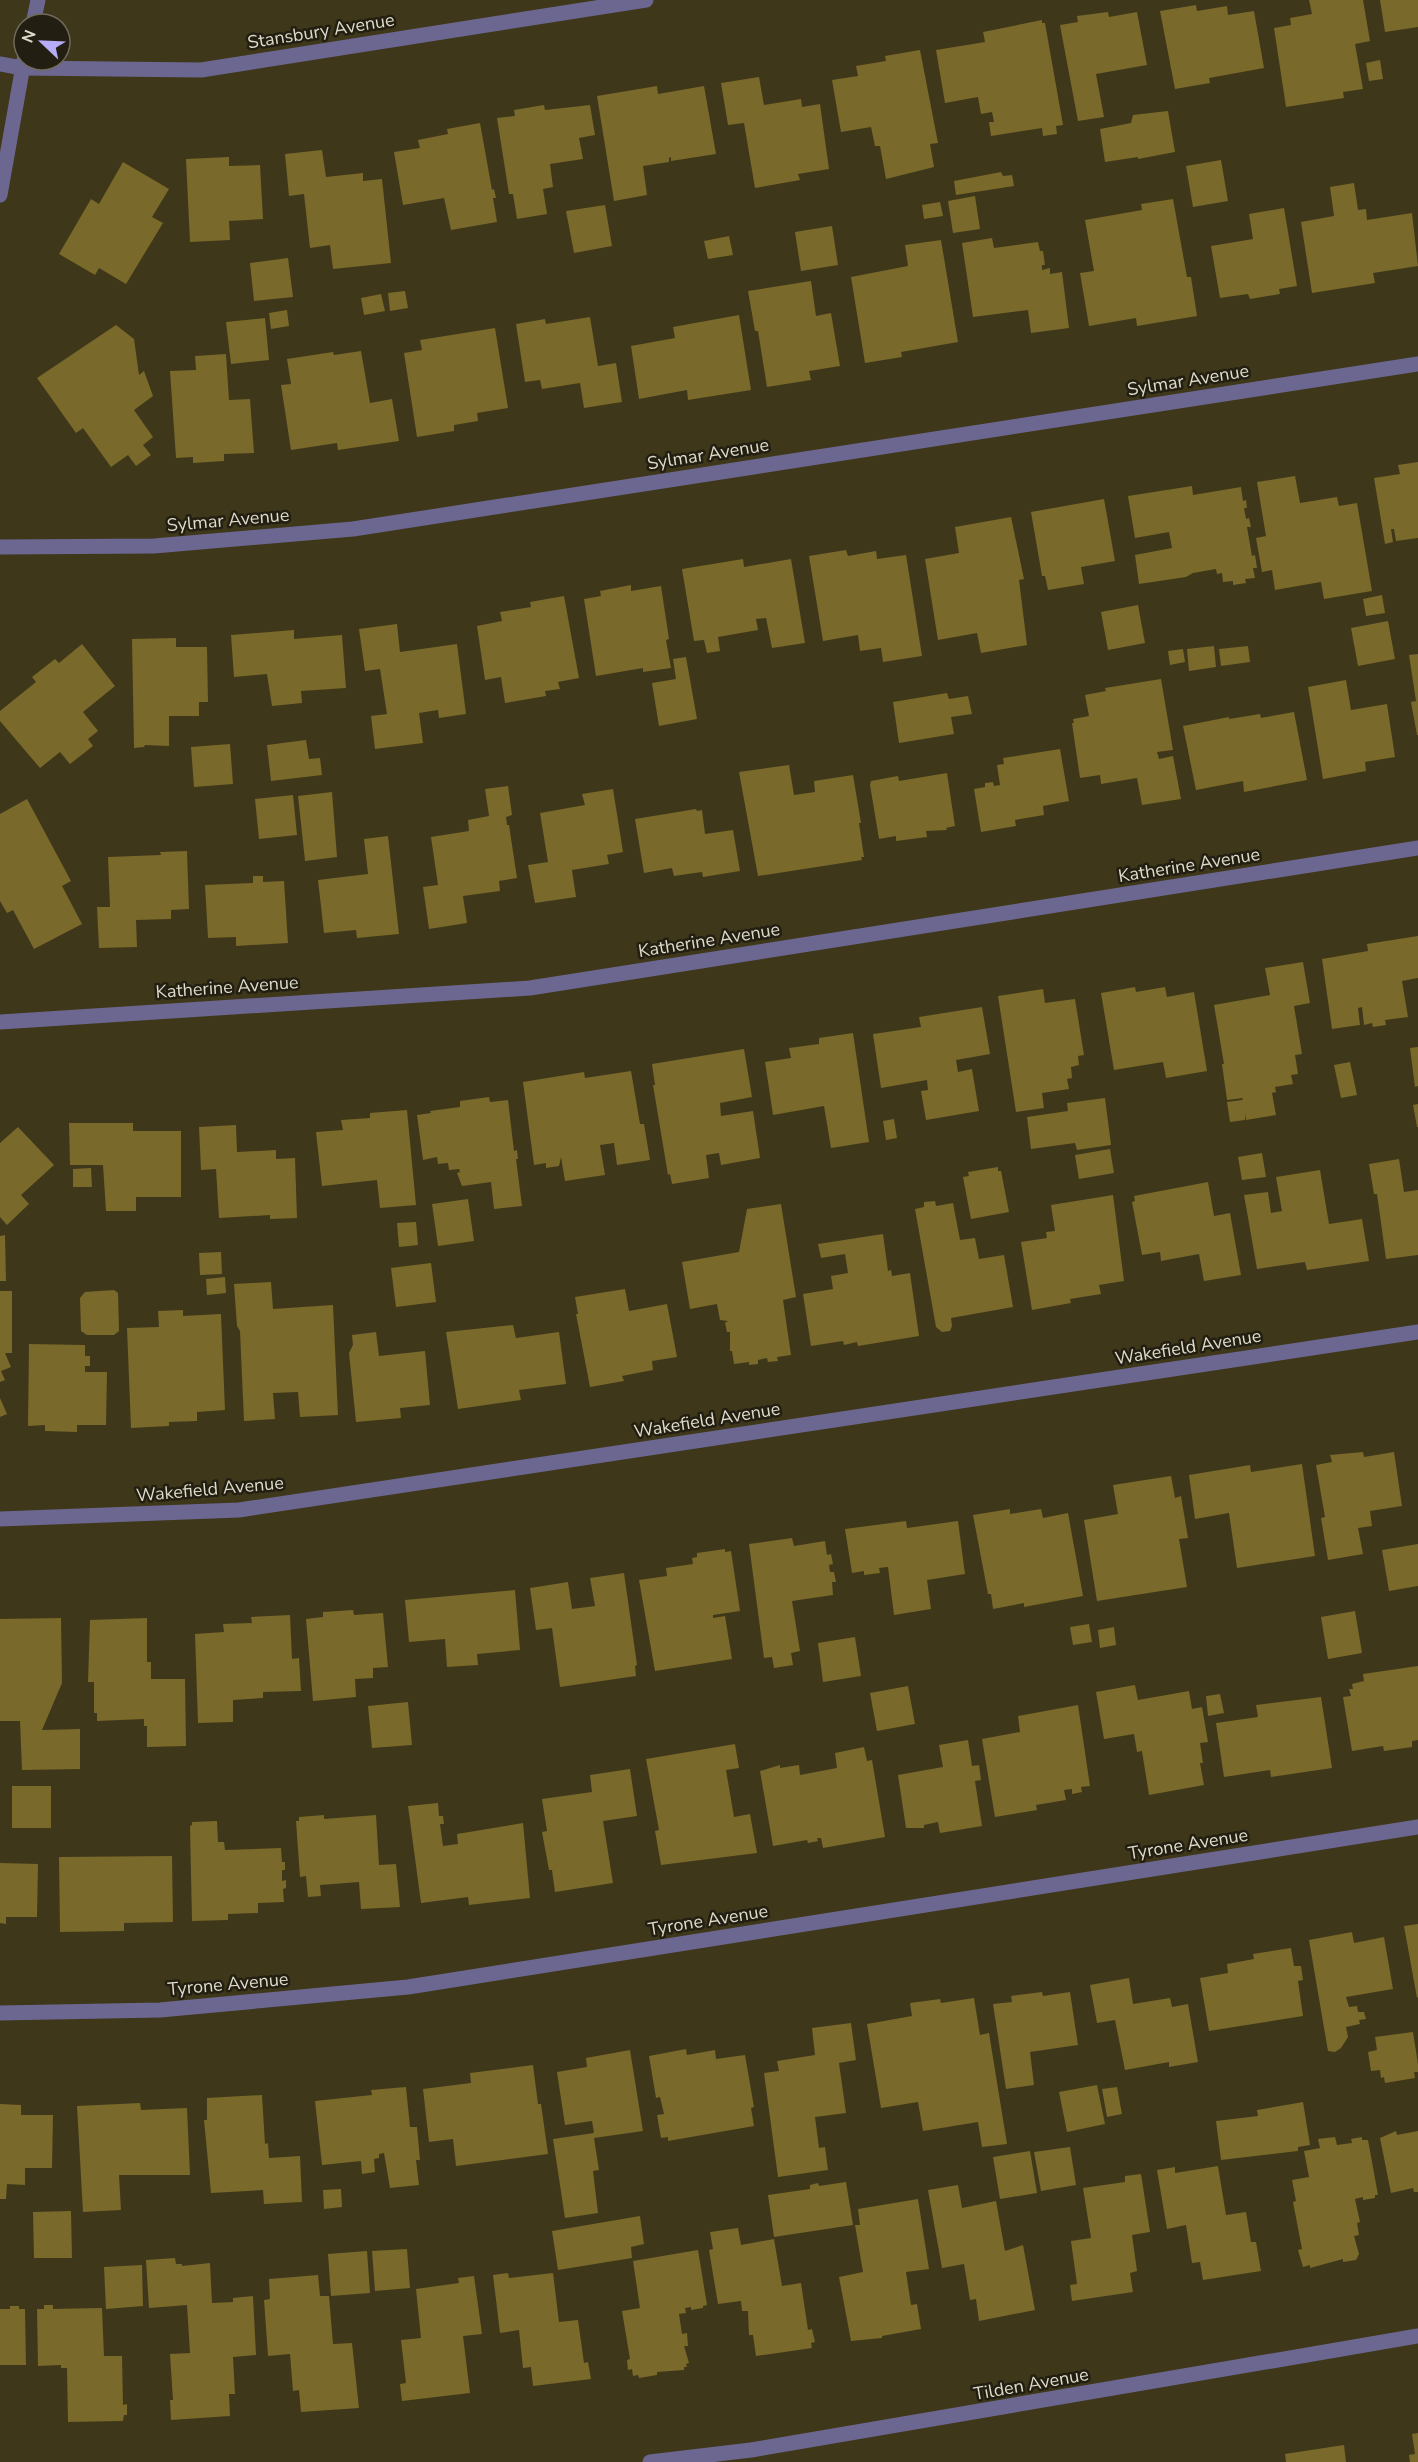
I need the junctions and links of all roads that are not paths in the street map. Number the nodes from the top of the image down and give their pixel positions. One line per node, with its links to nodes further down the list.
1 (646, 0): 2 (street, Stansbury Avenue)
2 (72, 66)
3 (22, 72): 4 (street)
4 (0, 195)
5 (1418, 364): 6 (street, Sylmar Avenue)
6 (0, 547)
7 (1418, 848): 8 (street, Katherine Avenue)
8 (0, 1022)
9 (1418, 1332): 10 (street, Wakefield Avenue)
10 (0, 1519)
11 (1418, 1827): 12 (street, Tyrone Avenue)
12 (0, 2013)
13 (1418, 2336): 14 (street, Tilden Avenue)
14 (650, 2462)

